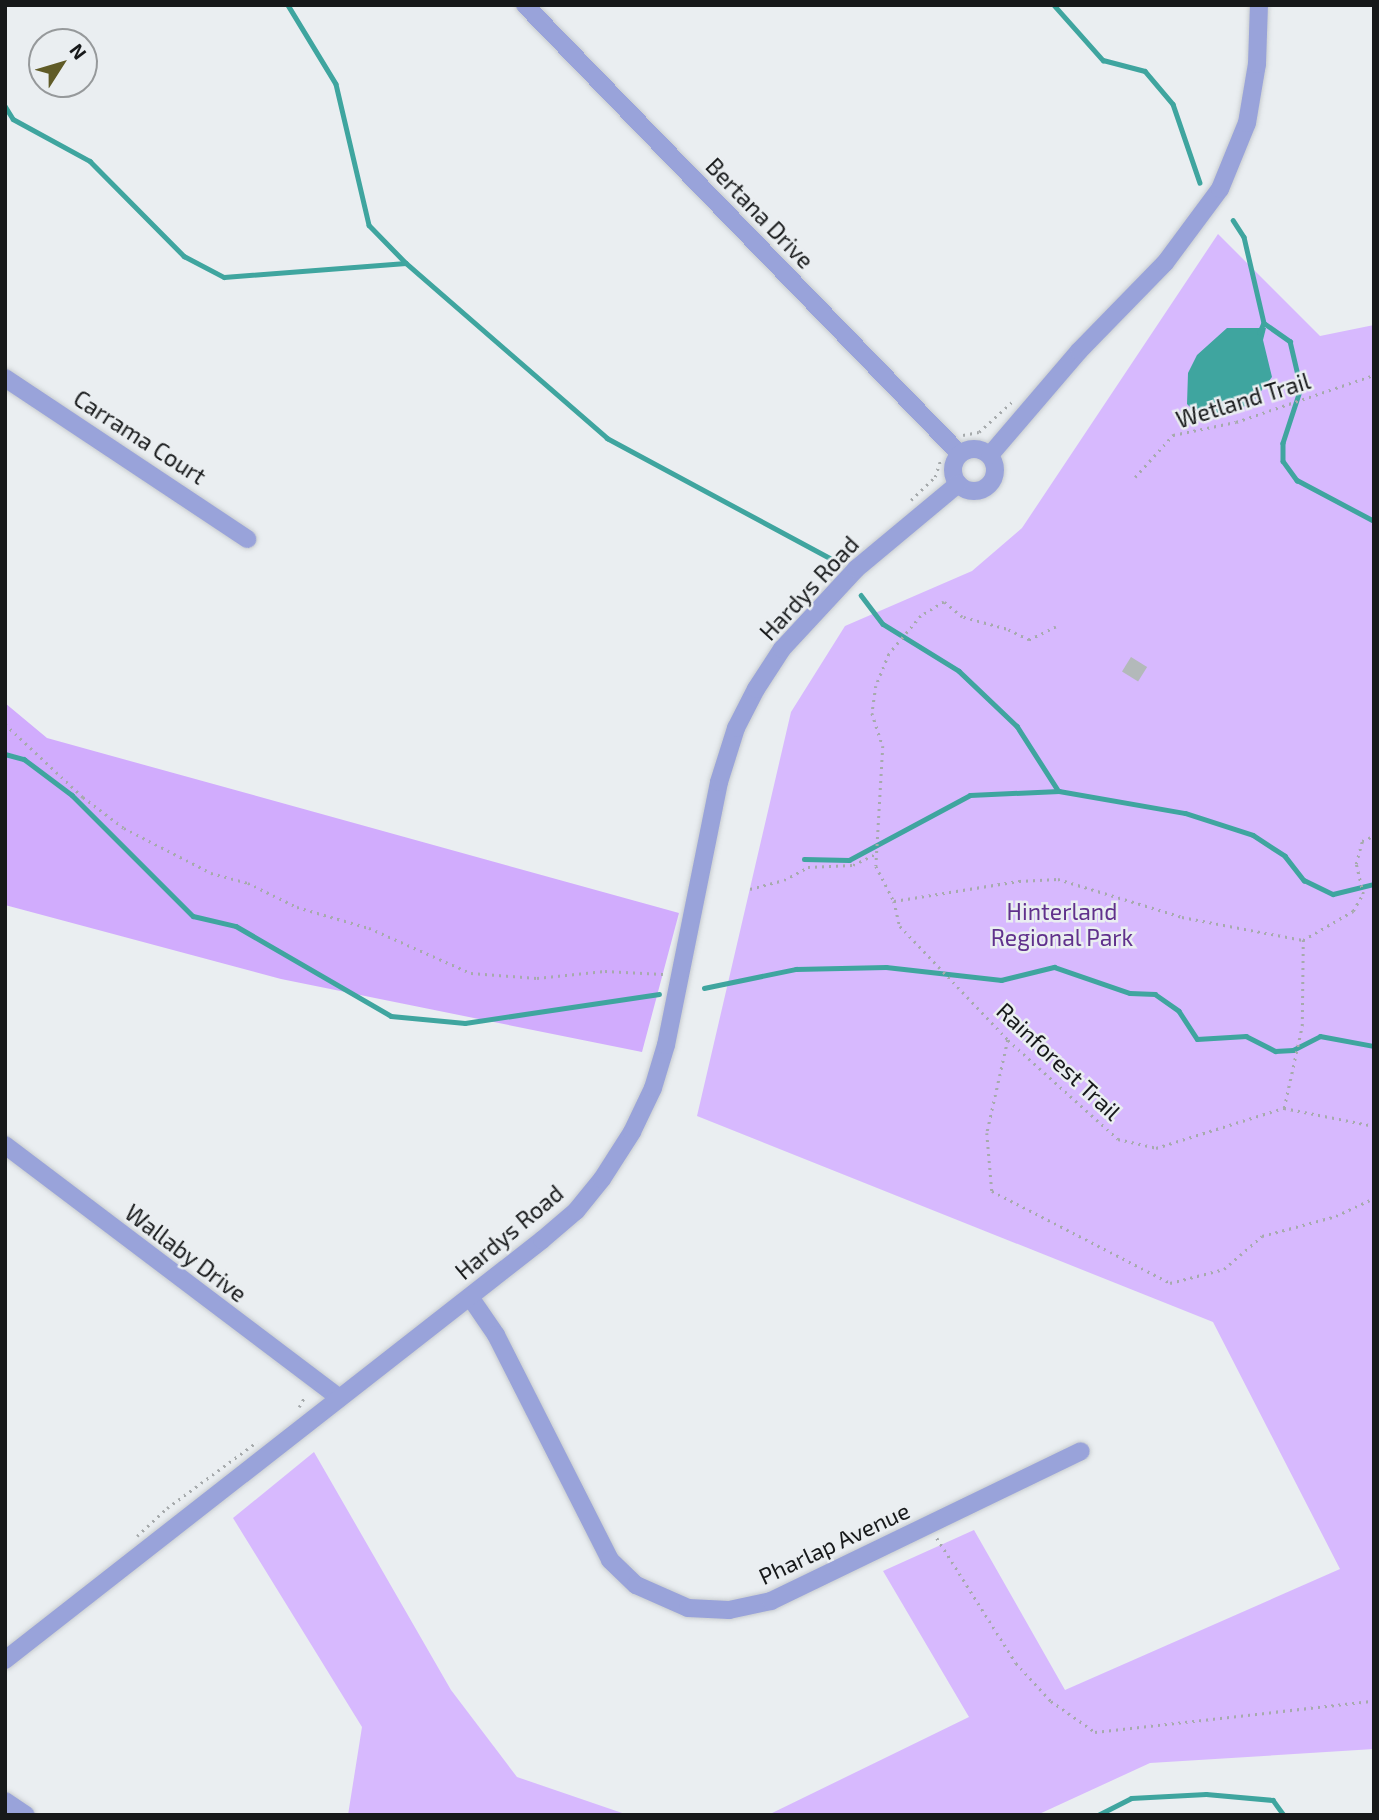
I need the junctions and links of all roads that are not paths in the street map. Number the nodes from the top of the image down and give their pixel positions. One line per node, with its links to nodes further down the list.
1 (525, 5): 4 (street, Bertana Drive)
2 (1259, 5): 5 (street)
3 (5, 378): 7 (street, Carrama Court)
4 (960, 454): 5 (street); 6 (street)
5 (989, 455): 6 (street)
6 (958, 484): 9 (street, Hardys Road)
7 (247, 539)
8 (5, 1144): 10 (street, Wallaby Drive)
9 (470, 1297): 10 (street, Hardys Road); 11 (street, Pharlap Avenue)
10 (338, 1398): 12 (street, Hardys Road)
11 (1082, 1451)
12 (5, 1660)
13 (5, 1801): 14 (street)
14 (26, 1815)

